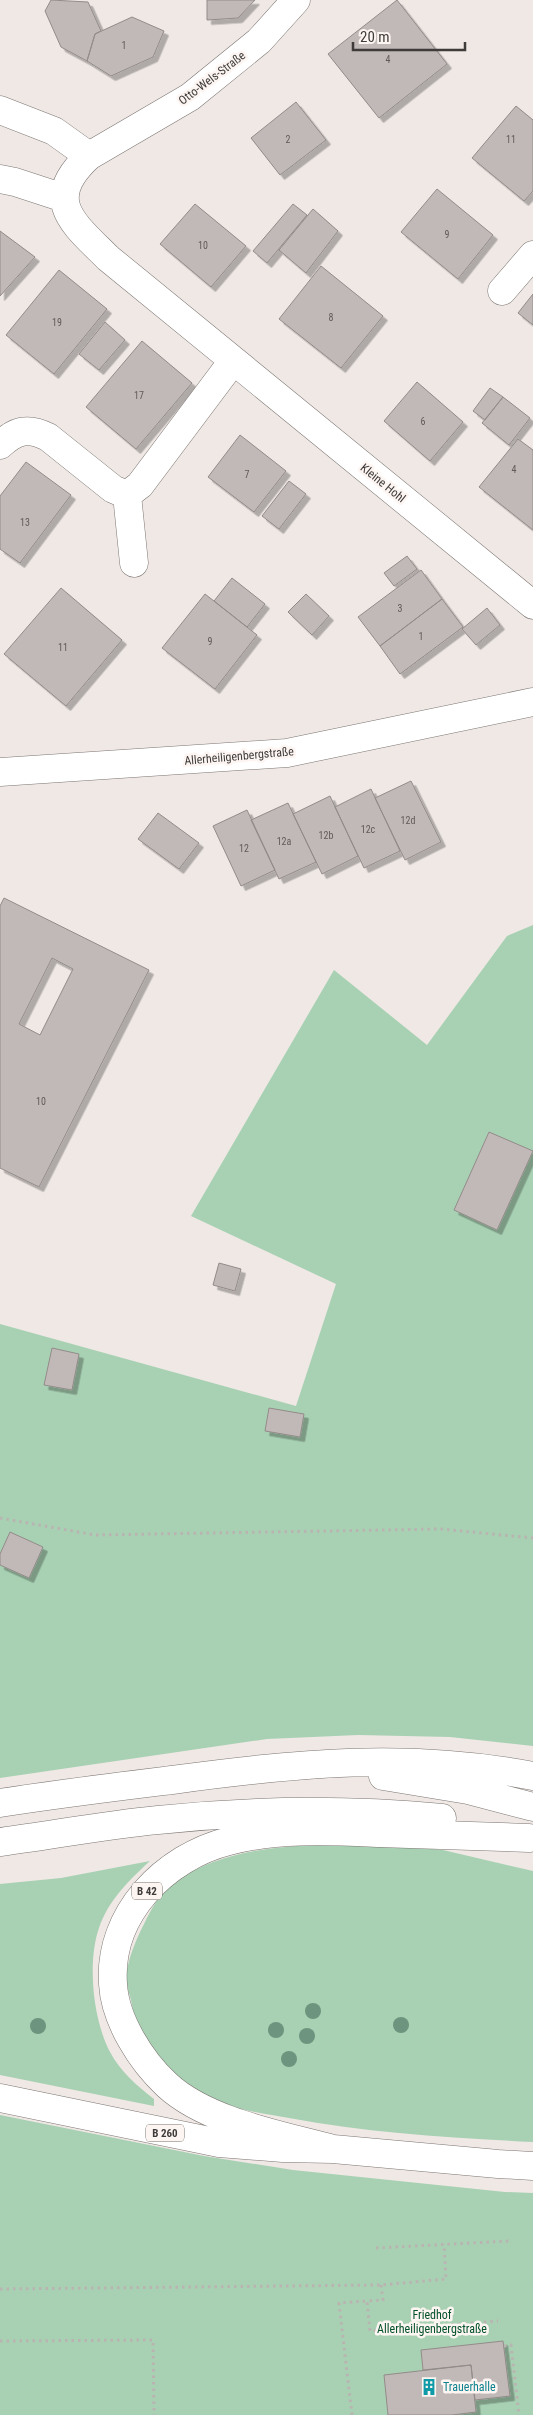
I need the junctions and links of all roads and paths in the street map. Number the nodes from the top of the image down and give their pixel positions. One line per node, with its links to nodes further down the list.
1 (296, 0): 3 (main road, Otto-Wels-Straße)
2 (0, 110): 3 (main road)
3 (89, 156): 5 (main road)
4 (0, 179): 5 (main road)
5 (64, 198): 8 (main road, Kleine Hohl)
6 (533, 255): 7 (main road)
7 (502, 290)
8 (233, 361): 10 (main road); 12 (main road, Kleine Hohl)
9 (0, 445): 10 (main road)
10 (127, 495): 11 (main road)
11 (134, 563)
12 (533, 605)
13 (533, 702): 14 (main road, Allerheiligenbergstraße)
14 (0, 772)
15 (0, 1518): 16 (path)
16 (533, 1538)
17 (252, 1769): 18 (main road); 19 (main road); 20 (main road)
18 (533, 1776)
19 (0, 1803)
20 (533, 1807)
21 (531, 1839): 22 (main road, B 42); 24 (main road, B 42)
22 (0, 1842)
23 (0, 2098): 24 (main road, B 260)
24 (334, 2149): 25 (main road, B 260)
25 (533, 2166)
26 (509, 2241): 27 (path)
27 (444, 2244): 28 (path); 29 (path)
28 (376, 2248)
29 (381, 2285): 30 (path); 31 (path)
30 (0, 2289)
31 (367, 2301): 32 (path); 36 (path)
32 (498, 2321)
33 (0, 2341): 35 (path)
34 (504, 2346): 37 (path)
35 (154, 2415)
36 (352, 2415)
37 (519, 2415)

